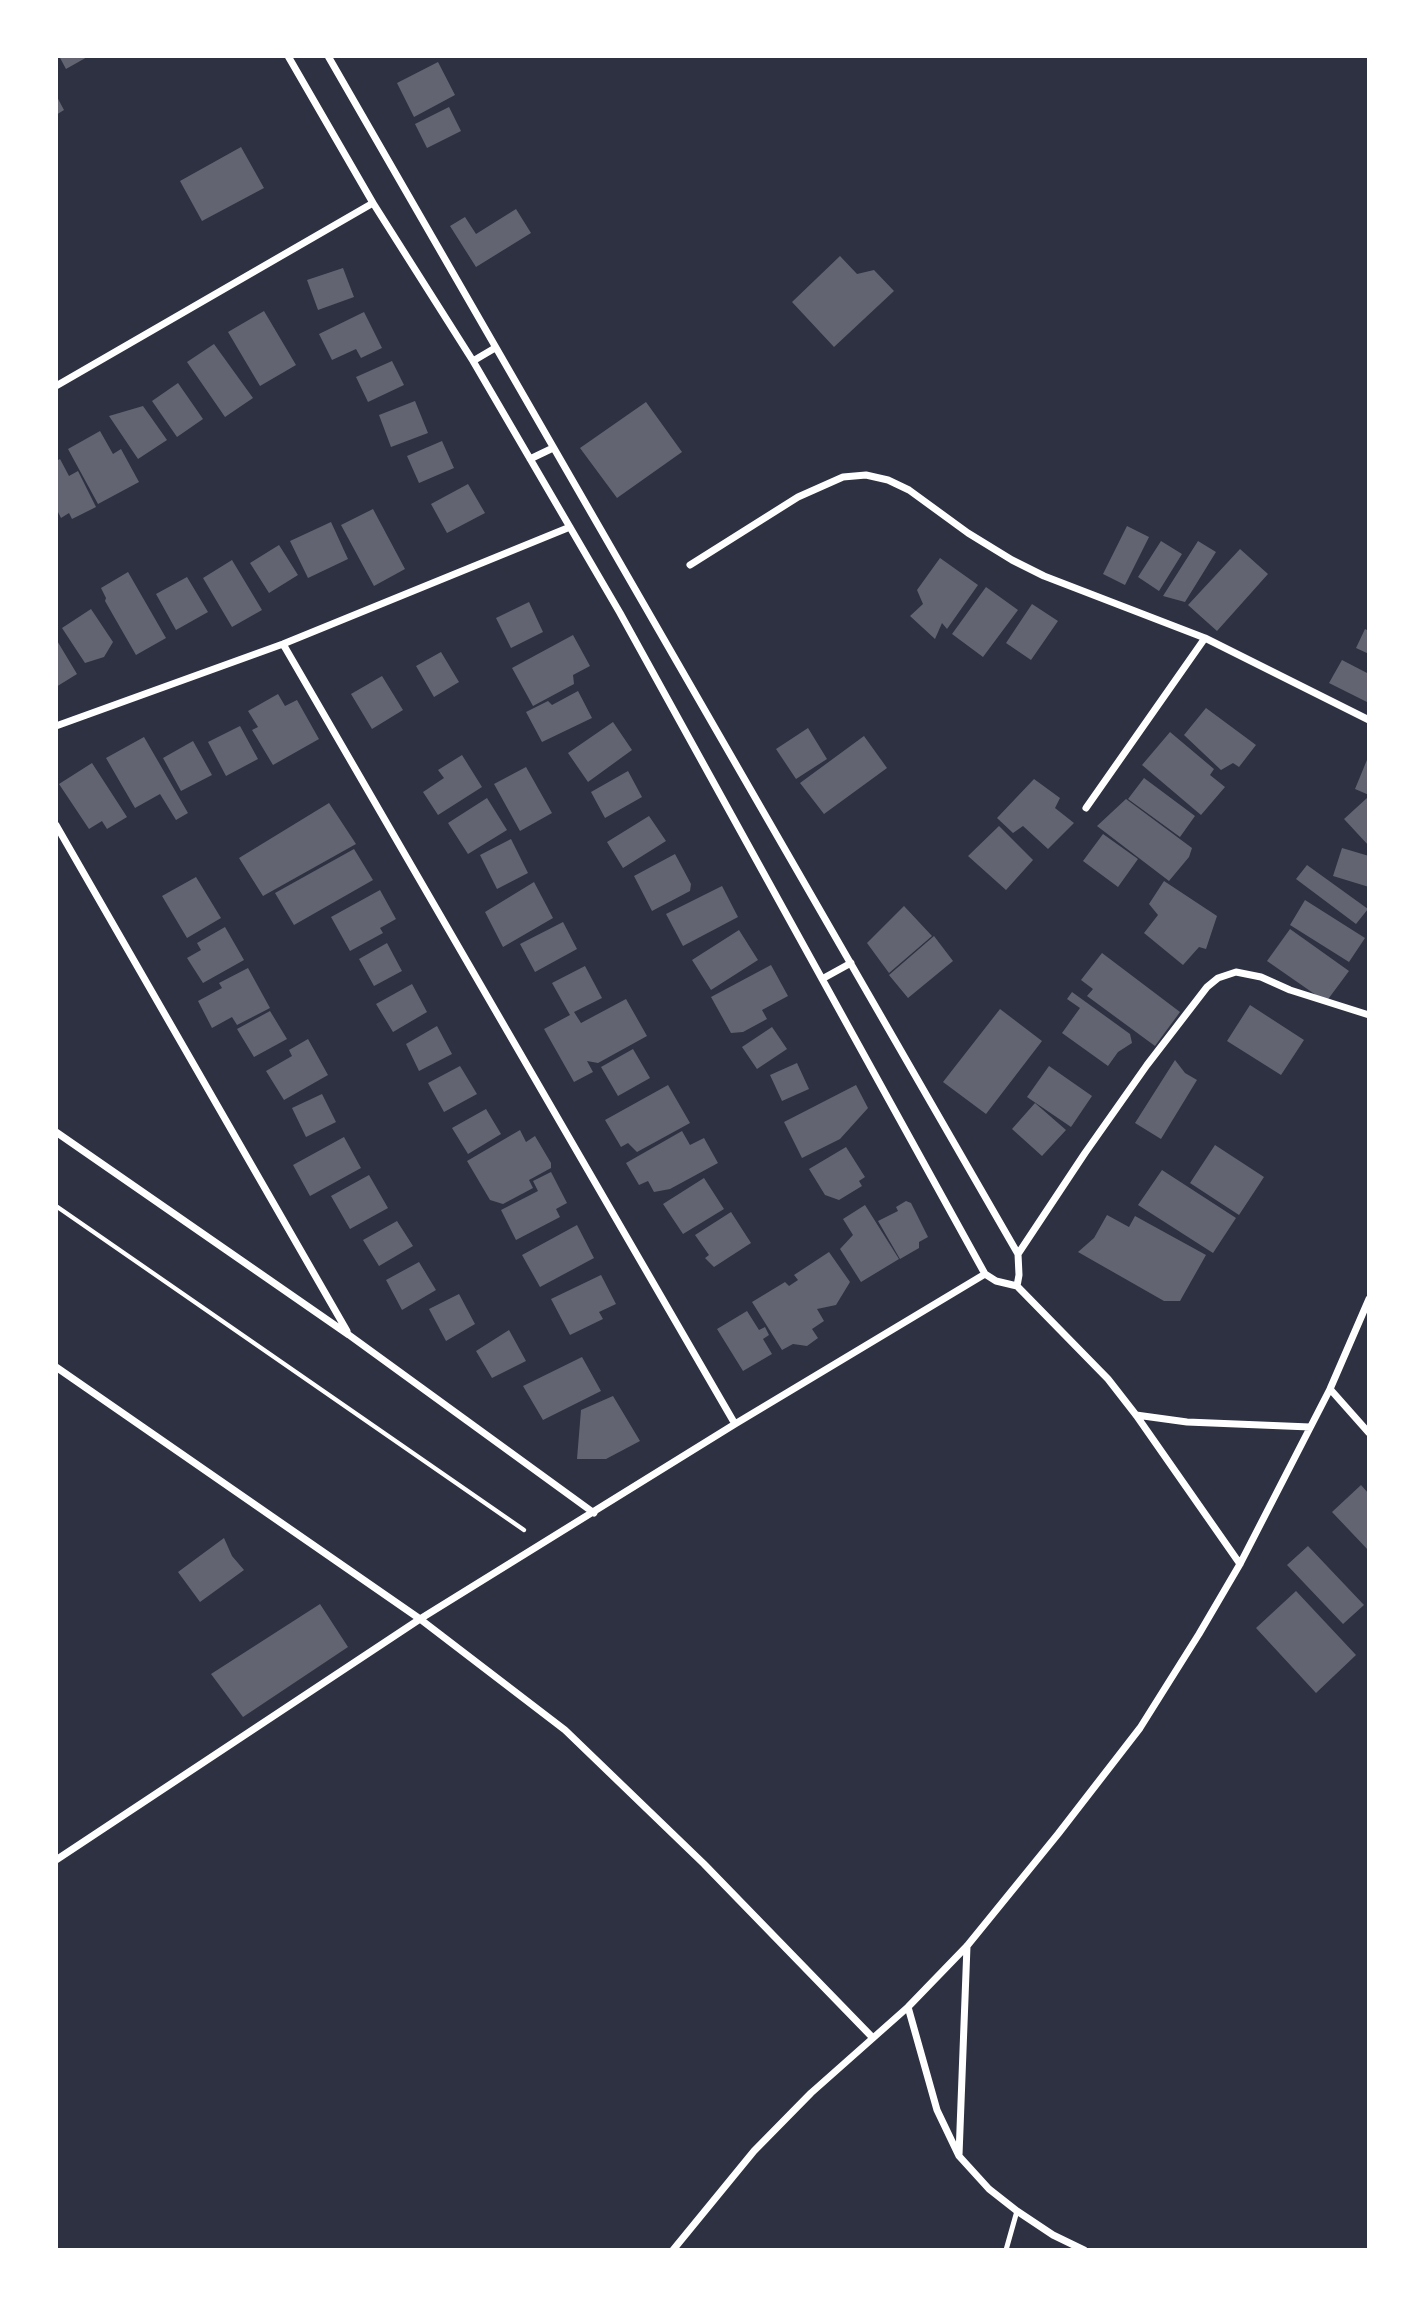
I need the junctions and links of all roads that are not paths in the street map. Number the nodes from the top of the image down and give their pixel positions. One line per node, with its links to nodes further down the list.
1 (288, 56): 3 (street)
2 (328, 56): 4 (street)
3 (373, 203): 5 (street); 6 (street)
4 (495, 348): 5 (street); 7 (street)
5 (473, 361): 8 (street)
6 (56, 386)
7 (553, 448): 8 (street); 17 (street)
8 (530, 459): 9 (street)
9 (570, 527): 12 (street); 18 (street)
10 (690, 565): 11 (street)
11 (1205, 638): 13 (street); 15 (street)
12 (283, 644): 14 (street); 29 (street)
13 (1369, 720)
14 (56, 726)
15 (1086, 808)
16 (56, 825): 25 (street)
17 (850, 963): 18 (street); 21 (street)
18 (822, 979): 22 (street)
19 (1369, 1015): 21 (street)
20 (56, 1132): 25 (street)
21 (1018, 1254): 23 (street)
22 (985, 1274): 23 (street); 29 (street)
23 (1017, 1286): 28 (street)
24 (1369, 1299): 27 (street)
25 (349, 1335): 32 (street)
26 (56, 1367): 34 (street)
27 (1330, 1389): 30 (street); 31 (street)
28 (1136, 1415): 30 (street); 33 (street)
29 (735, 1424): 32 (street)
30 (1310, 1427): 33 (street)
31 (1369, 1433)
32 (594, 1513): 34 (street)
33 (1240, 1564): 36 (street)
34 (420, 1619): 35 (street); 38 (street)
35 (56, 1860)
36 (967, 1946): 37 (street); 39 (street)
37 (908, 2007): 38 (street); 39 (street)
38 (873, 2038): 41 (street)
39 (959, 2156): 40 (street)
40 (1017, 2211): 42 (lane); 43 (street)
41 (673, 2250)
42 (1006, 2250)
43 (1084, 2250)

